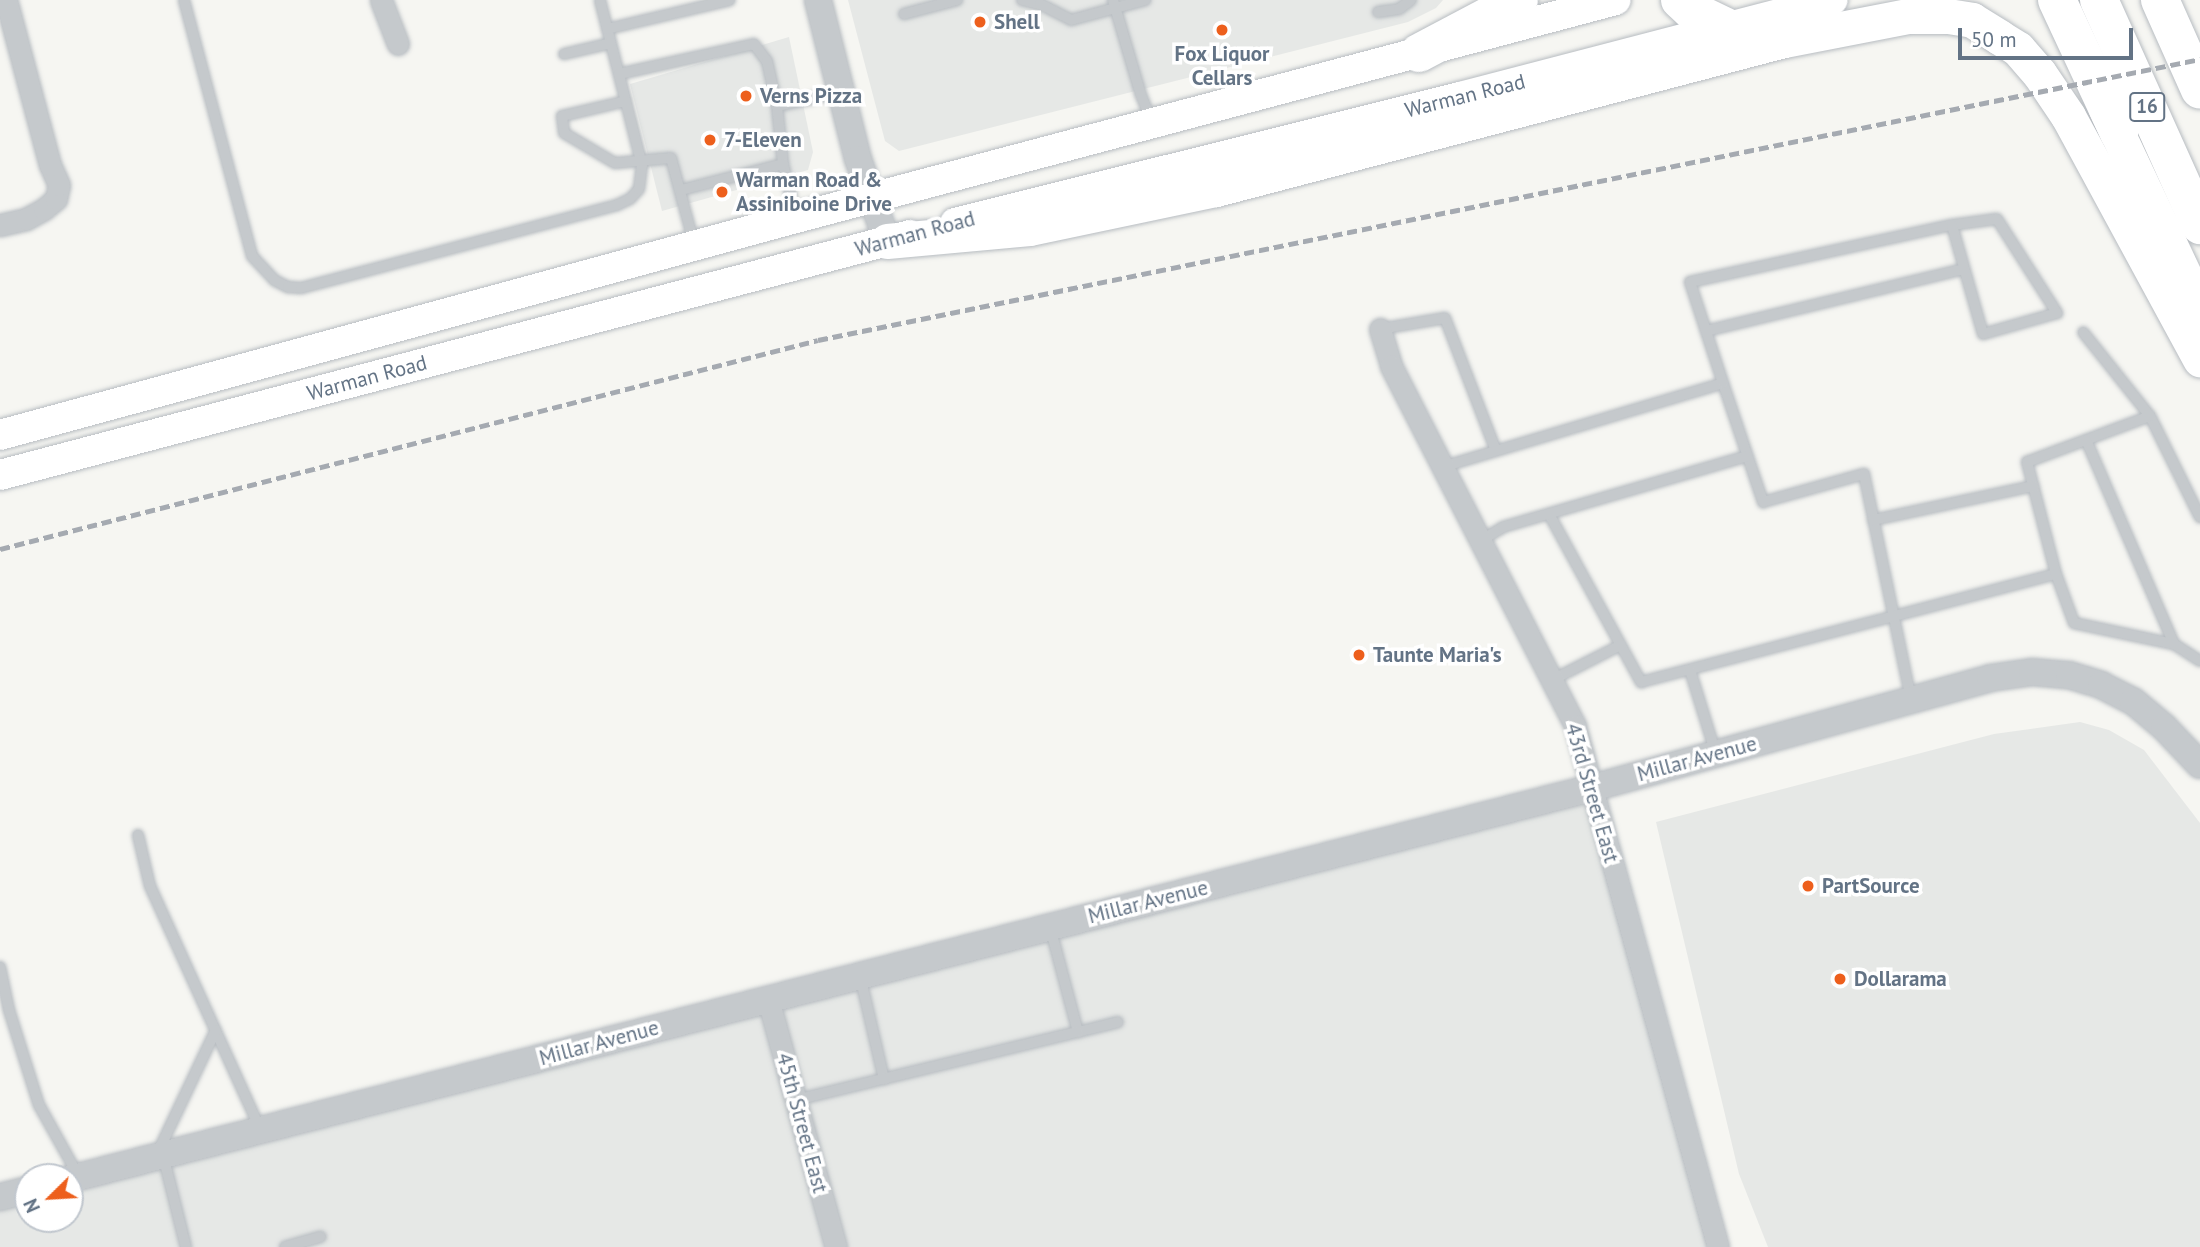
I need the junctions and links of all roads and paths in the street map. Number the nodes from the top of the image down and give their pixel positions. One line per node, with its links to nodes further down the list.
1 (6, 0): 40 (street)
2 (184, 0): 35 (lane)
3 (380, 0): 25 (street)
4 (600, 0): 23 (lane)
5 (730, 0): 23 (lane)
6 (818, 0): 30 (street)
7 (957, 0): 21 (lane)
8 (1022, 0): 19 (lane)
9 (1145, 0): 19 (lane)
10 (1411, 0): 20 (lane)
11 (1519, 0): 26 (highway)
12 (1616, 0): 26 (main road, Warman Road)
13 (1680, 0): 22 (highway)
14 (1833, 0): 22 (main road, Warman Road)
15 (2048, 0): 34 (highway)
16 (2057, 0): 34 (highway)
17 (2099, 0): 42 (highway, 16)
18 (2160, 0): 29 (highway)
19 (1114, 4): 33 (lane)
20 (1378, 12)
21 (904, 14)
22 (1728, 28): 43 (main road, Warman Road)
23 (607, 29): 24 (lane)
24 (611, 43): 27 (lane); 28 (lane)
25 (398, 44)
26 (1419, 53): 33 (main road, Warman Road)
27 (564, 54)
28 (619, 74): 31 (lane); 32 (lane)
29 (2200, 90)
30 (841, 92): 32 (lane); 38 (street)
31 (626, 101): 35 (lane); 35 (lane)
32 (777, 106): 36 (lane)
33 (1152, 122): 38 (main road, Warman Road)
34 (2119, 133): 46 (highway)
35 (641, 161): 37 (lane)
36 (783, 164): 37 (lane); 39 (lane)
37 (681, 190): 44 (lane)
38 (872, 199): 39 (main road, Warman Road); 43 (street)
39 (796, 218): 44 (main road, Warman Road)
40 (0, 225)
41 (1952, 225): 45 (lane); 45 (lane); 48 (lane)
42 (2200, 225)
43 (887, 241): 50 (highway); 58 (main road, Warman Road)
44 (695, 246): 53 (main road, Warman Road)
45 (1964, 269): 48 (lane)
46 (2200, 309)
47 (1380, 329): 55 (lane); 57 (street, 43rd Street East)
48 (1706, 331): 51 (lane)
49 (2083, 332): 52 (lane)
50 (2200, 359)
51 (1723, 383): 55 (lane); 56 (lane)
52 (2150, 416): 54 (lane); 61 (lane)
53 (0, 435)
54 (2086, 440): 59 (lane); 66 (lane)
55 (1496, 451): 57 (lane)
56 (1747, 456): 60 (lane); 62 (lane)
57 (1442, 467): 63 (street, 43rd Street East)
58 (0, 475)
59 (2033, 486): 62 (lane); 64 (lane)
60 (1549, 514): 63 (lane); 67 (lane)
61 (2200, 517)
62 (1873, 520): 65 (lane)
63 (1480, 541): 70 (street, 43rd Street East)
64 (2056, 573): 65 (lane); 66 (lane)
65 (1893, 617): 69 (lane); 71 (lane)
66 (2175, 644): 68 (lane)
67 (1621, 645): 69 (lane); 70 (lane)
68 (2200, 661)
69 (1690, 670): 72 (lane)
70 (1552, 680): 74 (street, 43rd Street East)
71 (1911, 701): 72 (street, Millar Avenue); 73 (street, Millar Avenue)
72 (1716, 754): 74 (street, Millar Avenue)
73 (2200, 765)
74 (1592, 788): 76 (street, Millar Avenue); 93 (street, 43rd Street East)
75 (138, 835): 81 (lane)
76 (1050, 927): 78 (street, Millar Avenue); 82 (lane)
77 (0, 967): 87 (lane)
78 (860, 975): 79 (street, Millar Avenue); 83 (lane)
79 (768, 999): 84 (street, 45th Street East); 85 (street, Millar Avenue)
80 (1118, 1022): 82 (lane)
81 (216, 1030): 85 (lane); 86 (lane)
82 (1078, 1032): 83 (lane)
83 (884, 1079): 84 (lane)
84 (796, 1100): 92 (street, 45th Street East)
85 (262, 1130): 86 (street, Millar Avenue)
86 (160, 1156): 88 (street, Millar Avenue); 90 (lane)
87 (67, 1163)
88 (84, 1175)
89 (321, 1237): 91 (lane)
90 (186, 1247)
91 (285, 1247)
92 (836, 1247)
93 (1718, 1247)

